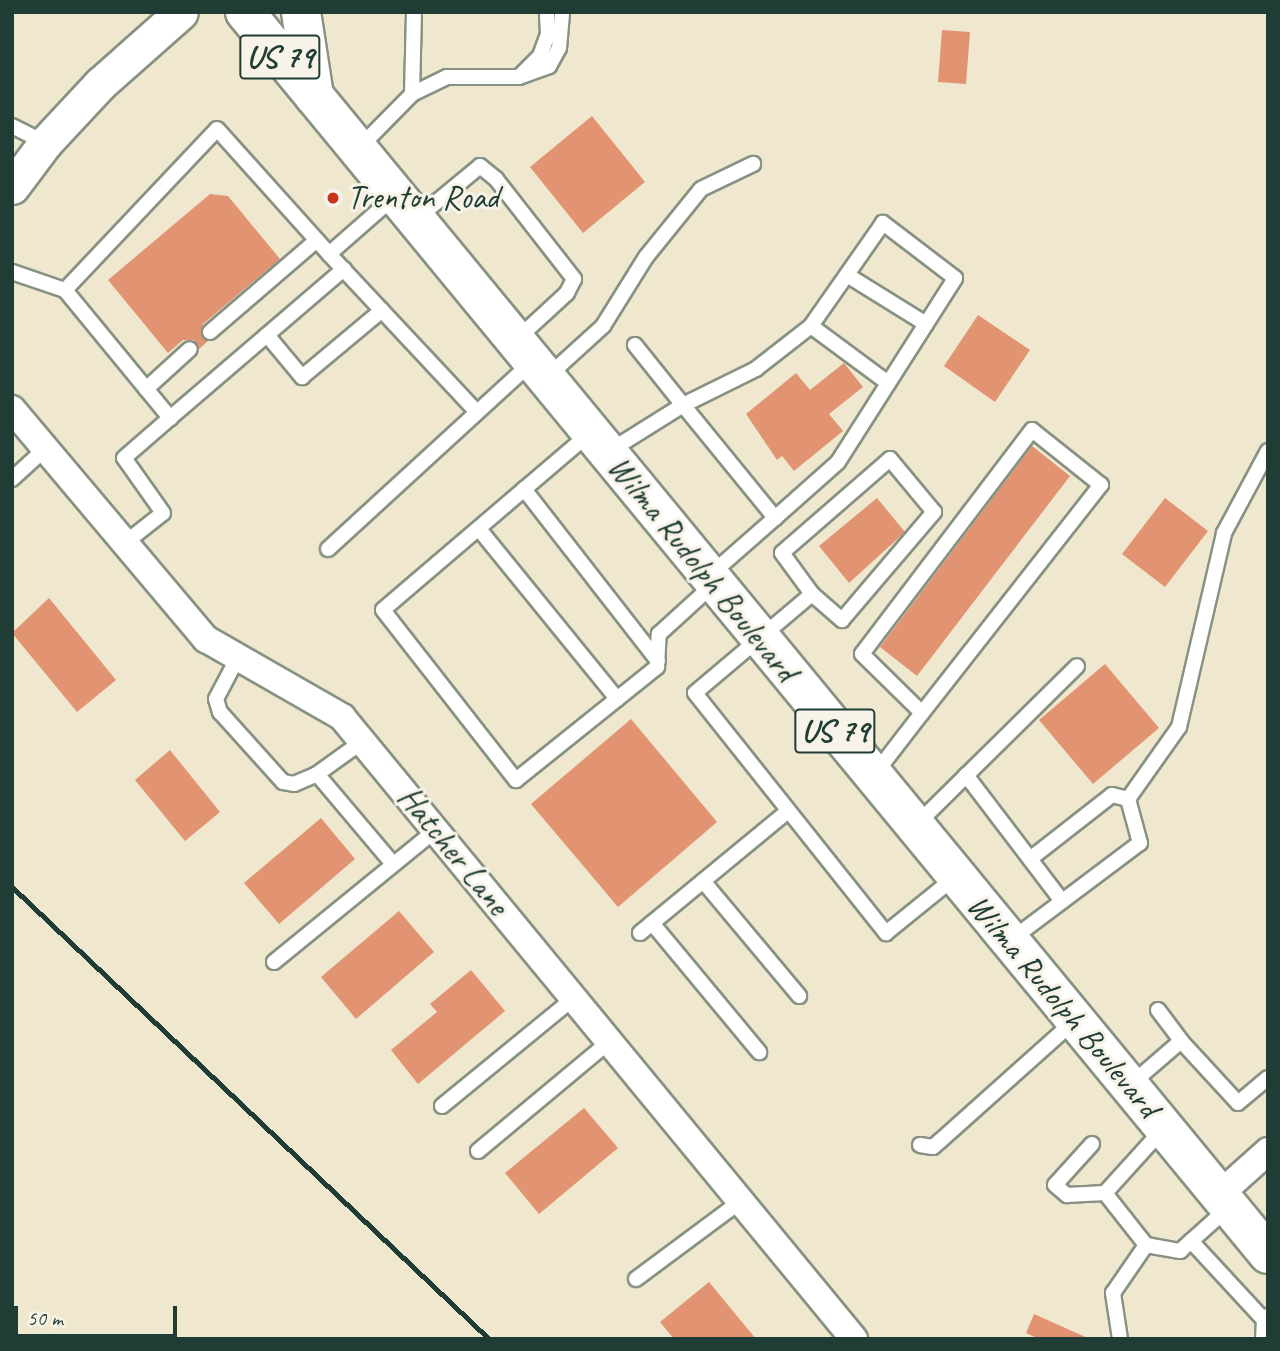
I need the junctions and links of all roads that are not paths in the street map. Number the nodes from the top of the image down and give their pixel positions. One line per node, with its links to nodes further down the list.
1 (181, 12): 11 (street)
2 (245, 12): 9 (highway, Wilma Rudolph Boulevard / US 79)
3 (301, 12): 9 (highway)
4 (414, 12): 8 (lane)
5 (547, 12): 7 (lane)
6 (562, 12): 7 (lane)
7 (519, 77): 8 (lane)
8 (412, 94): 12 (lane)
9 (315, 101): 12 (highway, Wilma Rudolph Boulevard / US 79)
10 (12, 126): 11 (lane)
11 (45, 142): 14 (street)
12 (358, 150): 15 (highway, Wilma Rudolph Boulevard / US 79)
13 (753, 164): 29 (lane)
14 (12, 187)
15 (405, 208): 17 (lane); 29 (highway, Wilma Rudolph Boulevard / US 79); 29 (lane)
16 (317, 240): 17 (lane); 21 (lane); 25 (lane)
17 (329, 254): 18 (lane)
18 (344, 270): 22 (lane); 26 (lane)
19 (12, 272): 21 (lane)
20 (847, 275): 23 (lane); 23 (lane); 24 (lane)
21 (65, 289): 31 (lane)
22 (382, 310): 26 (lane); 34 (lane)
23 (926, 324): 30 (lane)
24 (811, 326): 30 (lane); 32 (lane)
25 (210, 332)
26 (267, 335): 35 (lane)
27 (635, 345): 32 (lane)
28 (190, 349): 31 (lane)
29 (531, 360): 34 (lane); 36 (highway, Wilma Rudolph Boulevard / US 79)
30 (888, 383): 41 (lane)
31 (146, 389): 35 (lane)
32 (683, 405): 36 (lane); 41 (lane)
33 (12, 409): 37 (street, Hatcher Lane)
34 (477, 412): 44 (lane)
35 (170, 418): 43 (lane)
36 (599, 442): 40 (lane); 45 (highway, Wilma Rudolph Boulevard / US 79)
37 (45, 449): 39 (lane); 43 (street, Hatcher Lane)
38 (1268, 451): 57 (lane)
39 (12, 479)
40 (524, 489): 42 (lane); 49 (lane)
41 (775, 518): 45 (lane)
42 (478, 528): 51 (lane); 51 (lane)
43 (125, 543): 48 (street, Hatcher Lane)
44 (328, 549)
45 (711, 580): 47 (highway, Wilma Rudolph Boulevard / US 79); 49 (lane)
46 (812, 594): 46 (lane); 47 (lane)
47 (762, 640): 56 (highway, Wilma Rudolph Boulevard / US 79); 58 (lane)
48 (237, 659): 53 (street, Hatcher Lane); 54 (lane)
49 (658, 661): 51 (lane)
50 (1077, 666): 55 (lane)
51 (617, 699)
52 (922, 713): 52 (lane); 56 (lane)
53 (363, 741): 54 (lane); 60 (street, Hatcher Lane)
54 (317, 774): 62 (lane)
55 (966, 775): 59 (lane); 61 (lane)
56 (873, 776): 59 (highway, Wilma Rudolph Boulevard / US 79)
57 (1128, 799): 61 (lane); 65 (lane)
58 (788, 811): 63 (lane); 64 (lane)
59 (914, 826): 63 (highway, Wilma Rudolph Boulevard / US 79)
60 (436, 830): 62 (lane); 71 (street, Hatcher Lane)
61 (1030, 859): 65 (lane)
62 (393, 864): 69 (lane)
63 (956, 876): 68 (highway, Wilma Rudolph Boulevard / US 79)
64 (704, 881): 66 (lane); 70 (lane)
65 (1062, 901): 68 (lane)
66 (652, 923): 67 (lane); 76 (lane)
67 (640, 933)
68 (1009, 941): 73 (highway, Wilma Rudolph Boulevard / US 79)
69 (274, 962)
70 (799, 996)
71 (574, 998): 74 (street, Hatcher Lane); 79 (lane)
72 (1158, 1010): 75 (lane)
73 (1075, 1020): 78 (highway, Wilma Rudolph Boulevard / US 79); 81 (lane)
74 (610, 1041): 83 (lane); 86 (street, Hatcher Lane)
75 (1181, 1041): 77 (lane); 78 (lane)
76 (759, 1052)
77 (1268, 1078)
78 (1129, 1086): 80 (highway, Wilma Rudolph Boulevard / US 79)
79 (442, 1106)
80 (1164, 1128): 85 (lane); 87 (highway, Wilma Rudolph Boulevard / US 79)
81 (920, 1144)
82 (1092, 1144): 85 (lane)
83 (478, 1150)
84 (1268, 1151): 87 (street)
85 (1105, 1193): 89 (lane)
86 (741, 1201): 91 (lane); 93 (street, Hatcher Lane)
87 (1224, 1201): 88 (lane); 90 (highway, Wilma Rudolph Boulevard / US 79)
88 (1191, 1241): 89 (lane); 92 (lane)
89 (1146, 1245): 94 (lane)
90 (1268, 1254)
91 (636, 1279)
92 (1266, 1318): 95 (lane)
93 (854, 1339)
94 (1121, 1339)
95 (1263, 1339)

